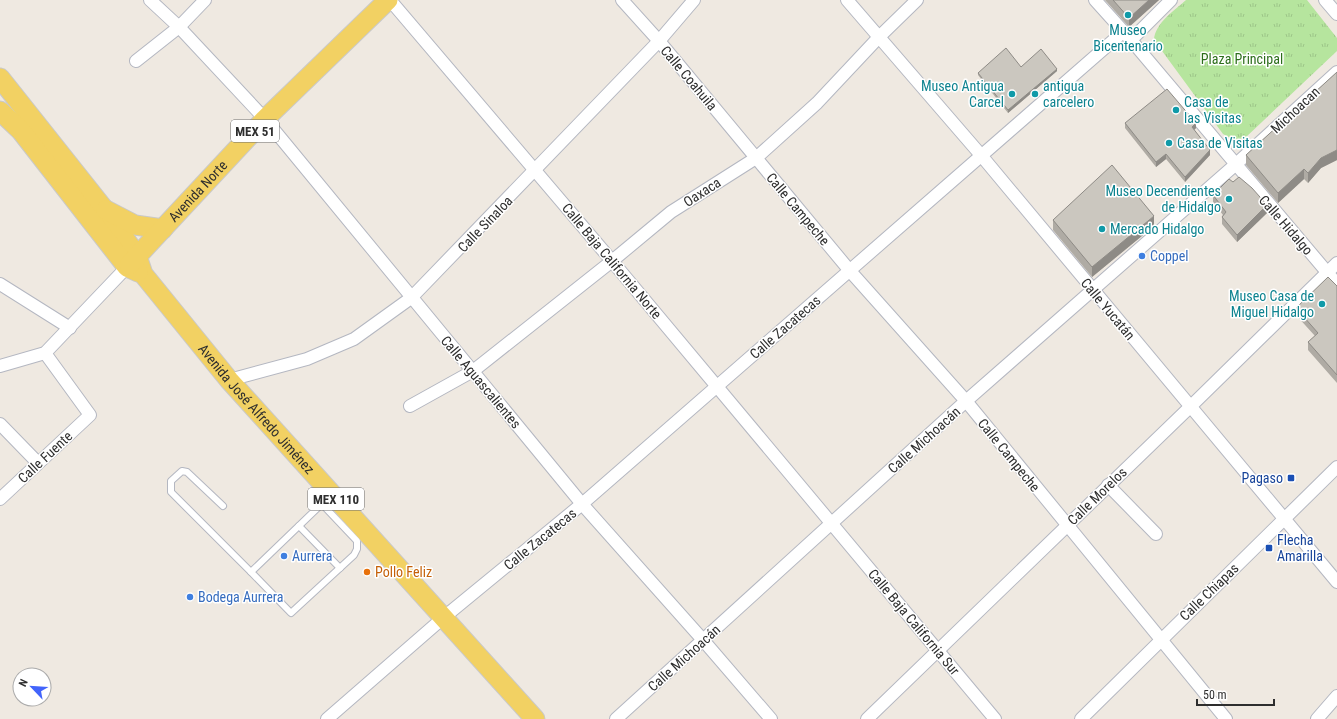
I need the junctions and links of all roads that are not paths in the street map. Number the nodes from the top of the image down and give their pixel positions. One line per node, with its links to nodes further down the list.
1 (150, 0): 12 (street, Calle Aguascalientes)
2 (205, 0): 12 (street)
3 (389, 0): 20 (main road, Avenida Norte / MEX 51); 25 (street, Calle Baja California Norte)
4 (622, 0): 15 (street, Calle Coahuila)
5 (694, 0): 15 (street, Calle Sinaloa)
6 (847, 0): 14 (street, Calle Yucatán)
7 (917, 0): 14 (street, Oaxaca)
8 (1095, 0): 13 (street, Calle Hidalgo)
9 (1171, 0): 13 (street, Calle Zacatecas)
10 (1325, 0): 11 (street)
11 (1337, 14)
12 (179, 27): 16 (street); 20 (street, Calle Aguascalientes)
13 (1127, 36): 22 (street, Calle Zacatecas); 24 (street, Calle Hidalgo)
14 (878, 37): 22 (street, Calle Yucatán); 23 (street, Oaxaca)
15 (659, 41): 23 (street, Calle Coahuila); 25 (street, Calle Sinaloa)
16 (136, 61)
17 (1337, 72): 24 (street, Michoacan)
18 (0, 78): 21 (main road)
19 (0, 111): 21 (main road)
20 (265, 119): 27 (main road, Avenida Norte / MEX 51); 36 (street, Calle Aguascalientes)
21 (27, 125): 26 (main road); 30 (main road)
22 (980, 154): 31 (street, Calle Zacatecas); 35 (street, Calle Yucatán)
23 (756, 158): 28 (street, Oaxaca); 31 (street, Calle Campeche)
24 (1235, 165): 32 (street, Calle Hidalgo); 35 (street, Calle Michoacán)
25 (535, 171): 28 (street, Calle Baja California Norte); 36 (street, Calle Sinaloa)
26 (104, 209): 27 (main road); 30 (main road)
27 (163, 229): 30 (main road, Avenida Norte / MEX 51)
28 (612, 261): 40 (street, Oaxaca); 42 (street, Calle Baja California Norte)
29 (1337, 263): 32 (street, Calle Morelos)
30 (136, 266): 37 (street, Avenida Norte); 41 (main road, Avenida José Alfredo Jiménez / MEX 110)
31 (850, 271): 42 (street, Calle Zacatecas); 43 (street, Calle Campeche)
32 (1327, 272): 34 (street, Calle Hidalgo); 45 (street, Calle Morelos)
33 (0, 284): 37 (street)
34 (1337, 284)
35 (1092, 291): 43 (street, Calle Michoacán); 45 (street, Calle Yucatán)
36 (412, 298): 40 (street, Calle Aguascalientes); 41 (street, Calle Sinaloa)
37 (70, 328): 38 (street, Avenida Norte)
38 (45, 352): 39 (street, Avenida Norte); 47 (street, Calle Fuente)
39 (0, 366)
40 (473, 371): 44 (street, Oaxaca); 52 (street, Calle Aguascalientes)
41 (229, 380): 51 (main road, Avenida José Alfredo Jiménez / MEX 110)
42 (717, 386): 52 (street, Calle Zacatecas); 55 (street, Calle Baja California Norte)
43 (966, 401): 55 (street, Calle Michoacán); 56 (street, Calle Campeche)
44 (410, 406)
45 (1190, 407): 49 (street, Calle Morelos); 54 (street, Calle Yucatán)
46 (0, 424): 47 (street)
47 (38, 463): 50 (street, Calle Fuente)
48 (1337, 467): 54 (street, Calle Chiapas)
49 (1108, 485): 56 (street, Calle Morelos); 58 (street)
50 (0, 499)
51 (327, 499): 57 (lane); 59 (lane); 62 (main road, Avenida José Alfredo Jiménez / MEX 110)
52 (582, 504): 62 (street, Calle Zacatecas); 64 (street, Calle Aguascalientes)
53 (223, 506): 60 (lane)
54 (1284, 519): 61 (street, Calle Yucatán); 63 (street, Calle Chiapas)
55 (831, 525): 64 (street, Calle Michoacán); 65 (street, Calle Baja California Sur)
56 (1066, 525): 63 (street, Calle Campeche); 65 (street, Calle Morelos)
57 (299, 526): 59 (lane); 60 (lane)
58 (1156, 534)
59 (340, 568): 60 (lane)
60 (251, 572)
61 (1337, 582)
62 (443, 618): 67 (street, Calle Zacatecas); 68 (main road, Avenida José Alfredo Jiménez / MEX 110)
63 (1161, 639): 73 (street, Calle Chiapas); 74 (street, Calle Campeche)
64 (703, 640): 69 (street, Calle Michoacán); 70 (street, Calle Aguascalientes)
65 (939, 651): 71 (street, Calle Morelos); 72 (street, Calle Baja California Sur)
66 (1337, 696): 75 (street)
67 (327, 719)
68 (535, 719)
69 (616, 719)
70 (771, 719)
71 (867, 719)
72 (996, 719)
73 (1081, 719)
74 (1226, 719)
75 (1317, 719)

